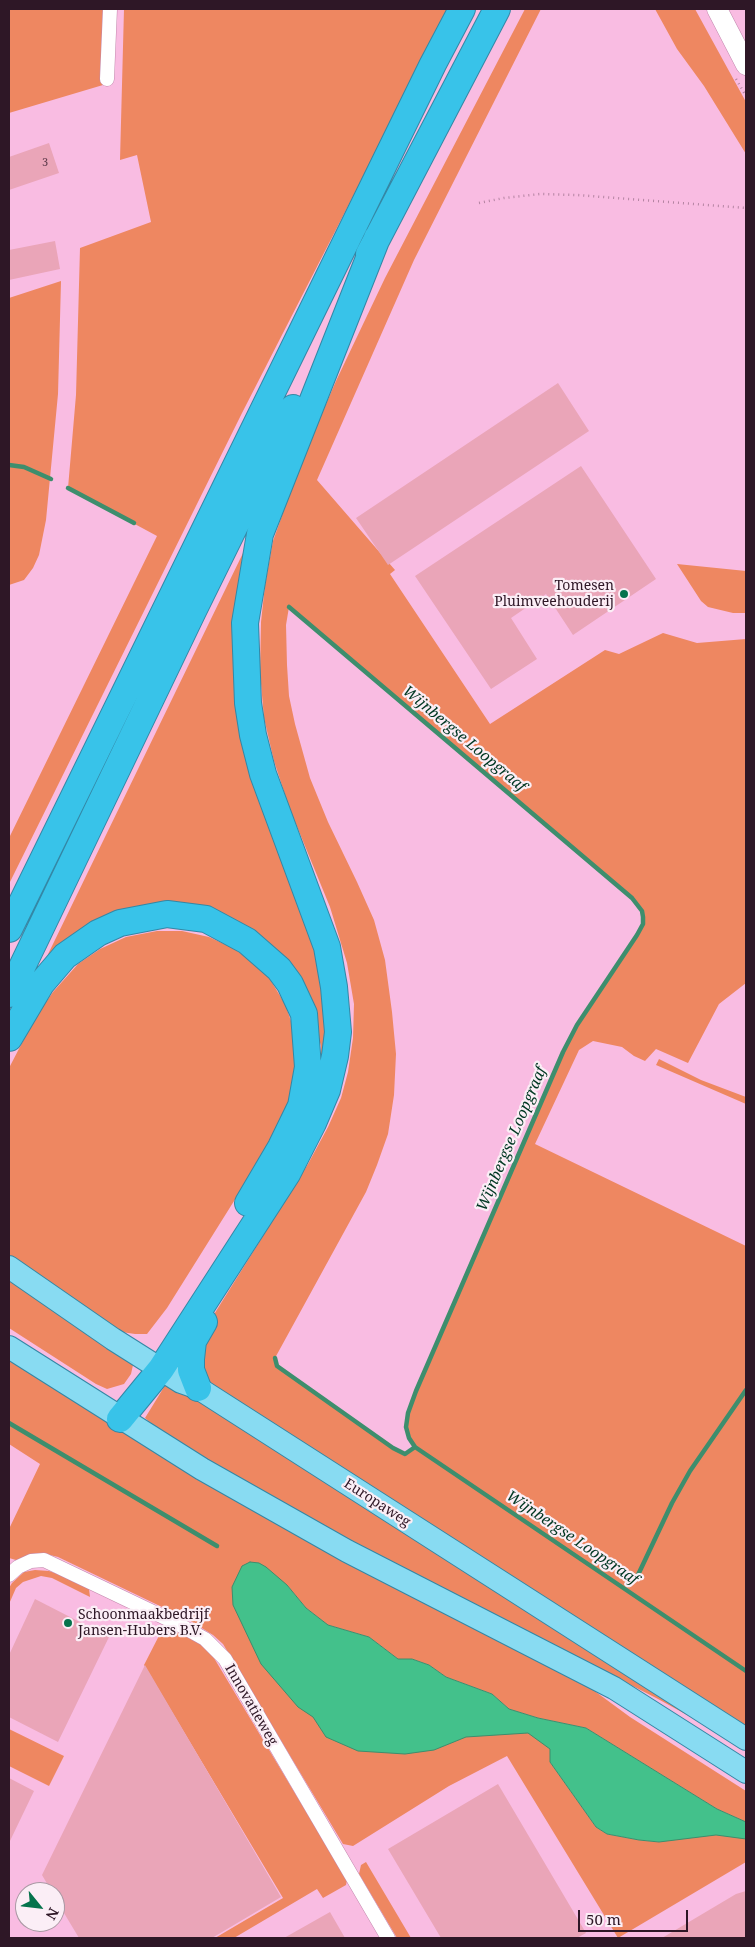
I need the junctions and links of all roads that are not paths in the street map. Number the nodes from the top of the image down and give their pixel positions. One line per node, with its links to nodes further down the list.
1 (110, 9): 6 (street)
2 (462, 9): 8 (highway)
3 (497, 9): 7 (highway)
4 (717, 9): 5 (street)
5 (746, 65)
6 (107, 79)
7 (377, 238): 9 (highway); 12 (highway)
8 (9, 928)
9 (9, 994)
10 (9, 1038): 14 (highway)
11 (9, 1267): 14 (main road, Europaweg)
12 (223, 1273): 14 (highway); 15 (highway)
13 (9, 1347): 16 (main road)
14 (154, 1365): 15 (main road, Europaweg); 16 (highway)
15 (198, 1388): 18 (main road, Europaweg)
16 (120, 1419): 19 (main road)
17 (9, 1576): 20 (street, Innovatieweg)
18 (746, 1740)
19 (746, 1772)
20 (388, 1938)

